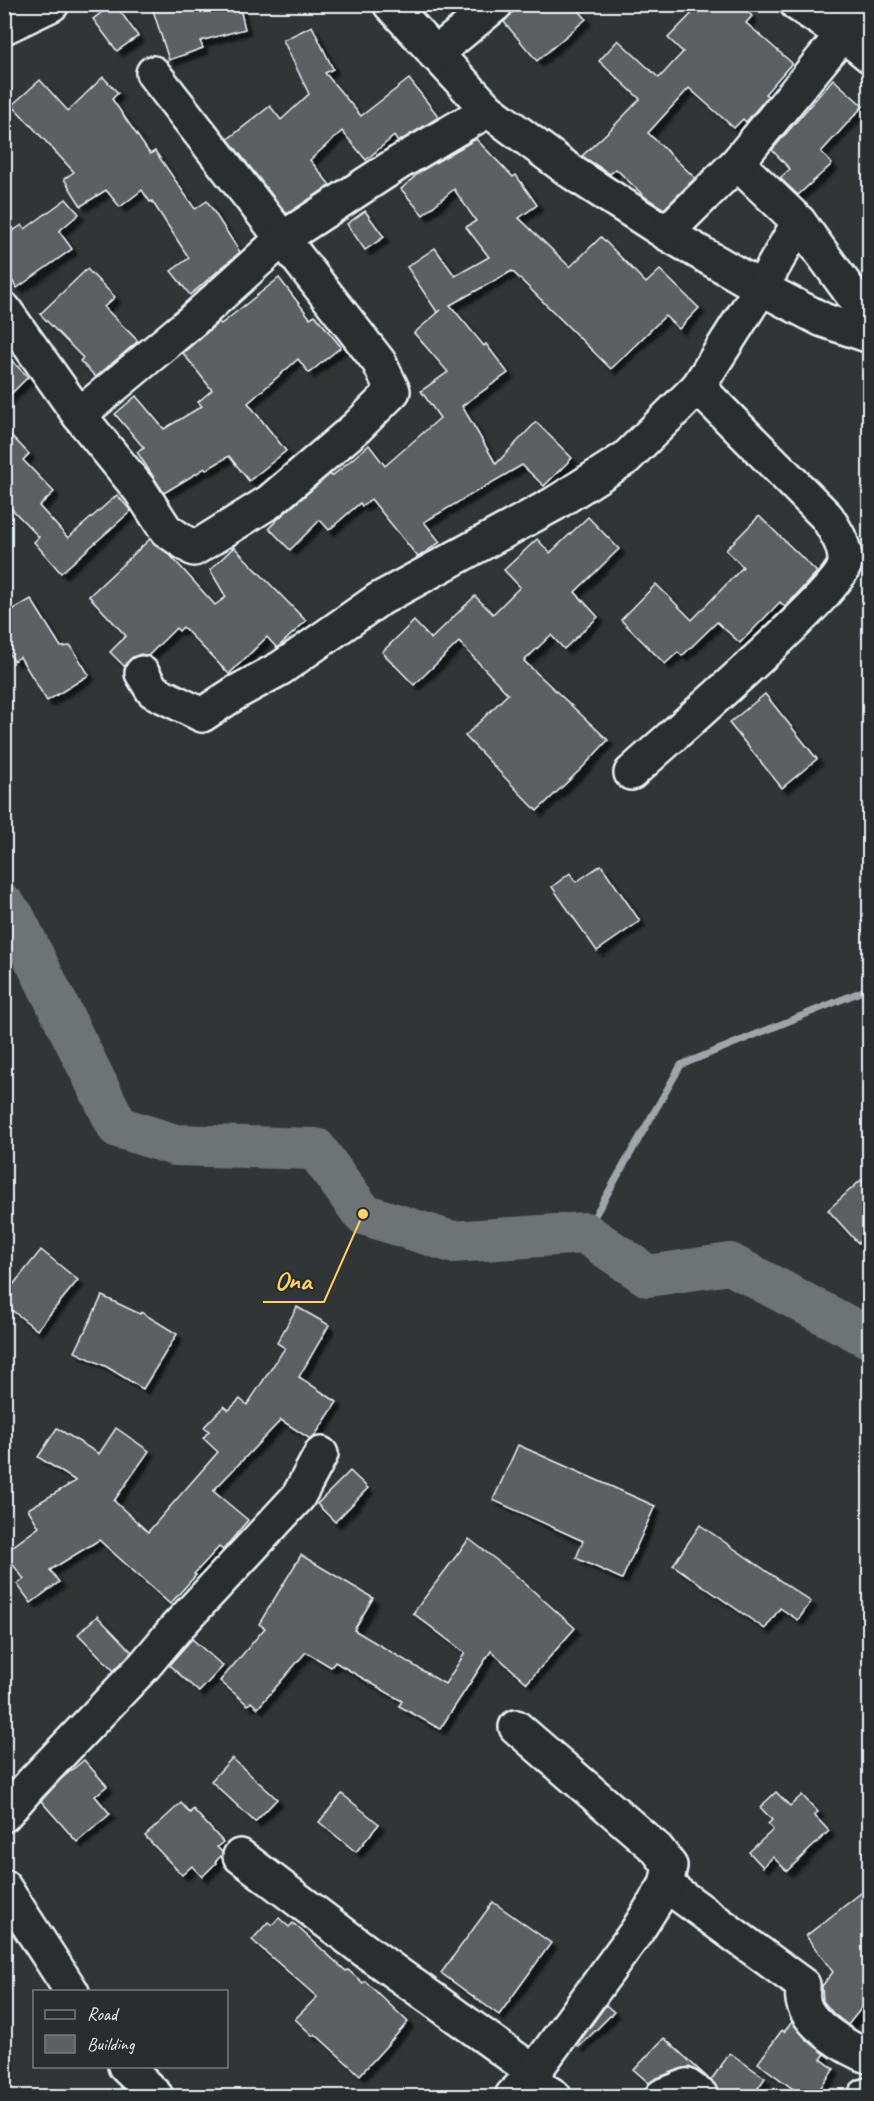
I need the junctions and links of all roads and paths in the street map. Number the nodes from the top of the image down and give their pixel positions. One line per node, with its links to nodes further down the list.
1 (52, 4): 6 (street)
2 (390, 4): 8 (street)
3 (496, 4): 8 (street)
4 (797, 4): 7 (street)
5 (865, 4): 7 (street)
6 (4, 27)
7 (843, 34): 9 (street); 12 (street)
8 (435, 54): 11 (street)
9 (870, 56)
10 (153, 74): 15 (street)
11 (488, 110): 14 (street); 15 (street)
12 (736, 163): 13 (street); 14 (street)
13 (799, 222): 16 (street); 18 (street)
14 (666, 233): 16 (street)
15 (282, 239): 21 (street); 21 (street)
16 (761, 288): 19 (street); 20 (street)
17 (4, 309): 21 (street)
18 (870, 318)
19 (870, 336)
20 (698, 387): 22 (street); 23 (street)
21 (79, 415)
22 (142, 673)
23 (631, 772)
24 (321, 1454): 26 (street)
25 (516, 1727): 28 (street)
26 (4, 1815)
27 (240, 1856): 33 (street)
28 (666, 1885): 31 (street); 33 (street)
29 (4, 1887): 30 (street)
30 (71, 1990)
31 (870, 2057)
32 (126, 2068): 35 (street)
33 (532, 2086)
34 (870, 2094): 38 (street)
35 (156, 2097)
36 (662, 2097): 37 (street)
37 (701, 2097)
38 (865, 2097)

